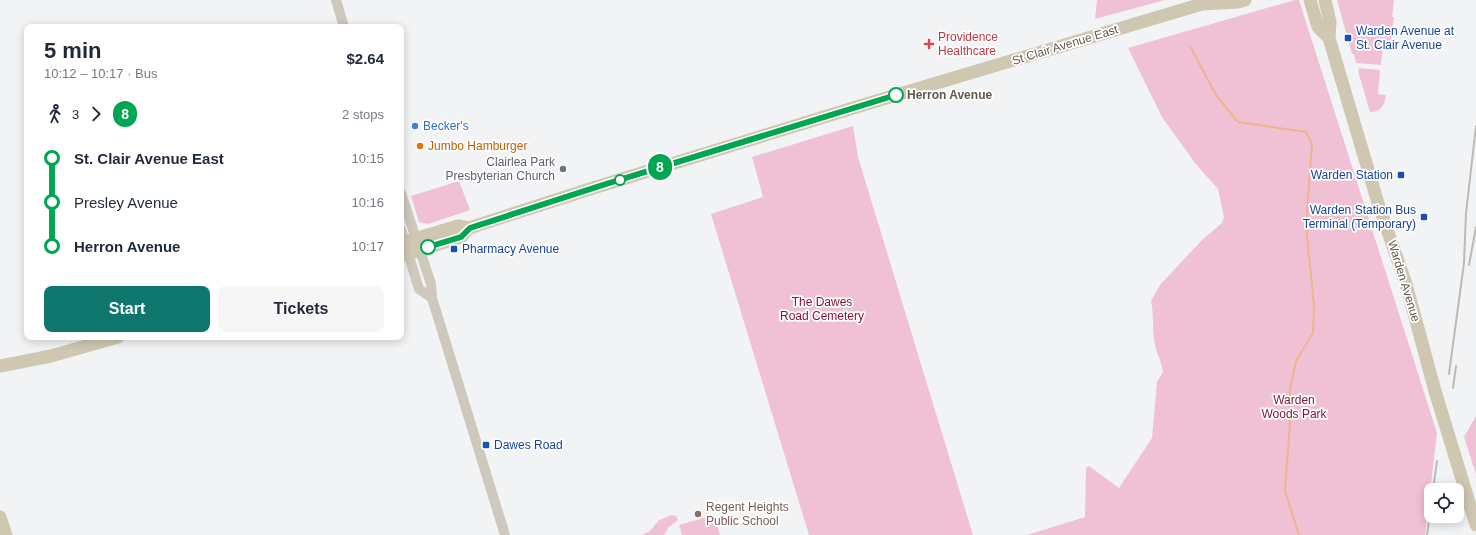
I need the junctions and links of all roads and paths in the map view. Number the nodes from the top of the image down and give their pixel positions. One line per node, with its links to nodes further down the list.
1 (336, 0): 6 (street)
2 (1245, 0): 5 (main road, St Clair Avenue East)
3 (1310, 0): 7 (main road, Warden Avenue)
4 (1325, 0): 7 (main road, Warden Avenue)
5 (1206, 2): 9 (main road, St Clair Avenue East)
6 (343, 24)
7 (1329, 38): 15 (main road, Warden Avenue)
8 (404, 220): 9 (street)
9 (407, 245): 17 (street)
10 (107, 340): 11 (main road)
11 (36, 359): 12 (main road); 13 (main road)
12 (0, 366)
13 (0, 374)
14 (0, 517): 16 (main road)
15 (1476, 524)
16 (6, 535)
17 (505, 535)

